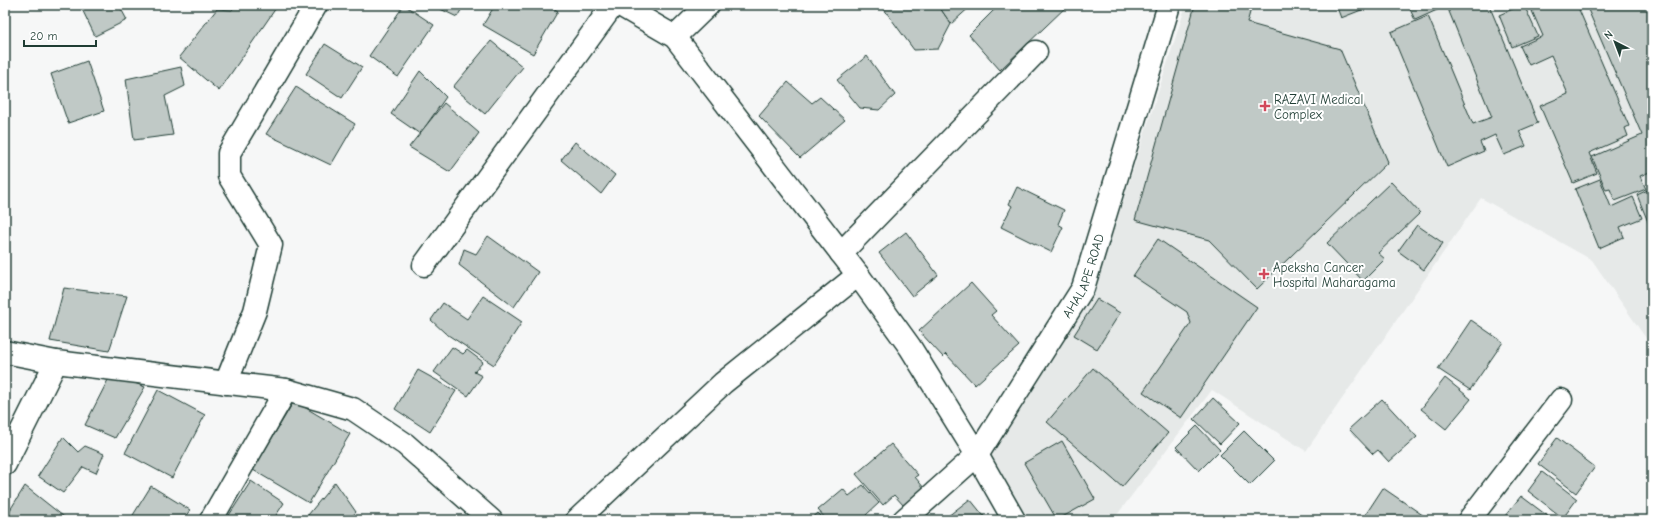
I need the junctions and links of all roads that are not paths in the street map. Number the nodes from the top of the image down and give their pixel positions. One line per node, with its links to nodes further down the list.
1 (316, 5): 13 (street)
2 (614, 5): 9 (street)
3 (620, 5): 6 (street)
4 (708, 5): 6 (street)
5 (1170, 5): 16 (street, AHALAPE ROAD)
6 (675, 37): 8 (street)
7 (1036, 52): 8 (street)
8 (841, 253): 10 (street)
9 (424, 265)
10 (858, 276): 16 (street); 20 (street)
11 (5, 352): 12 (street)
12 (56, 362): 13 (street); 17 (street)
13 (226, 383): 14 (street)
14 (286, 390): 18 (street); 19 (street)
15 (1561, 400): 23 (street)
16 (977, 455): 21 (street, AHALAPE ROAD); 22 (street)
17 (5, 464)
18 (211, 520)
19 (491, 520)
20 (577, 520)
21 (904, 520)
22 (1014, 520)
23 (1469, 520)

